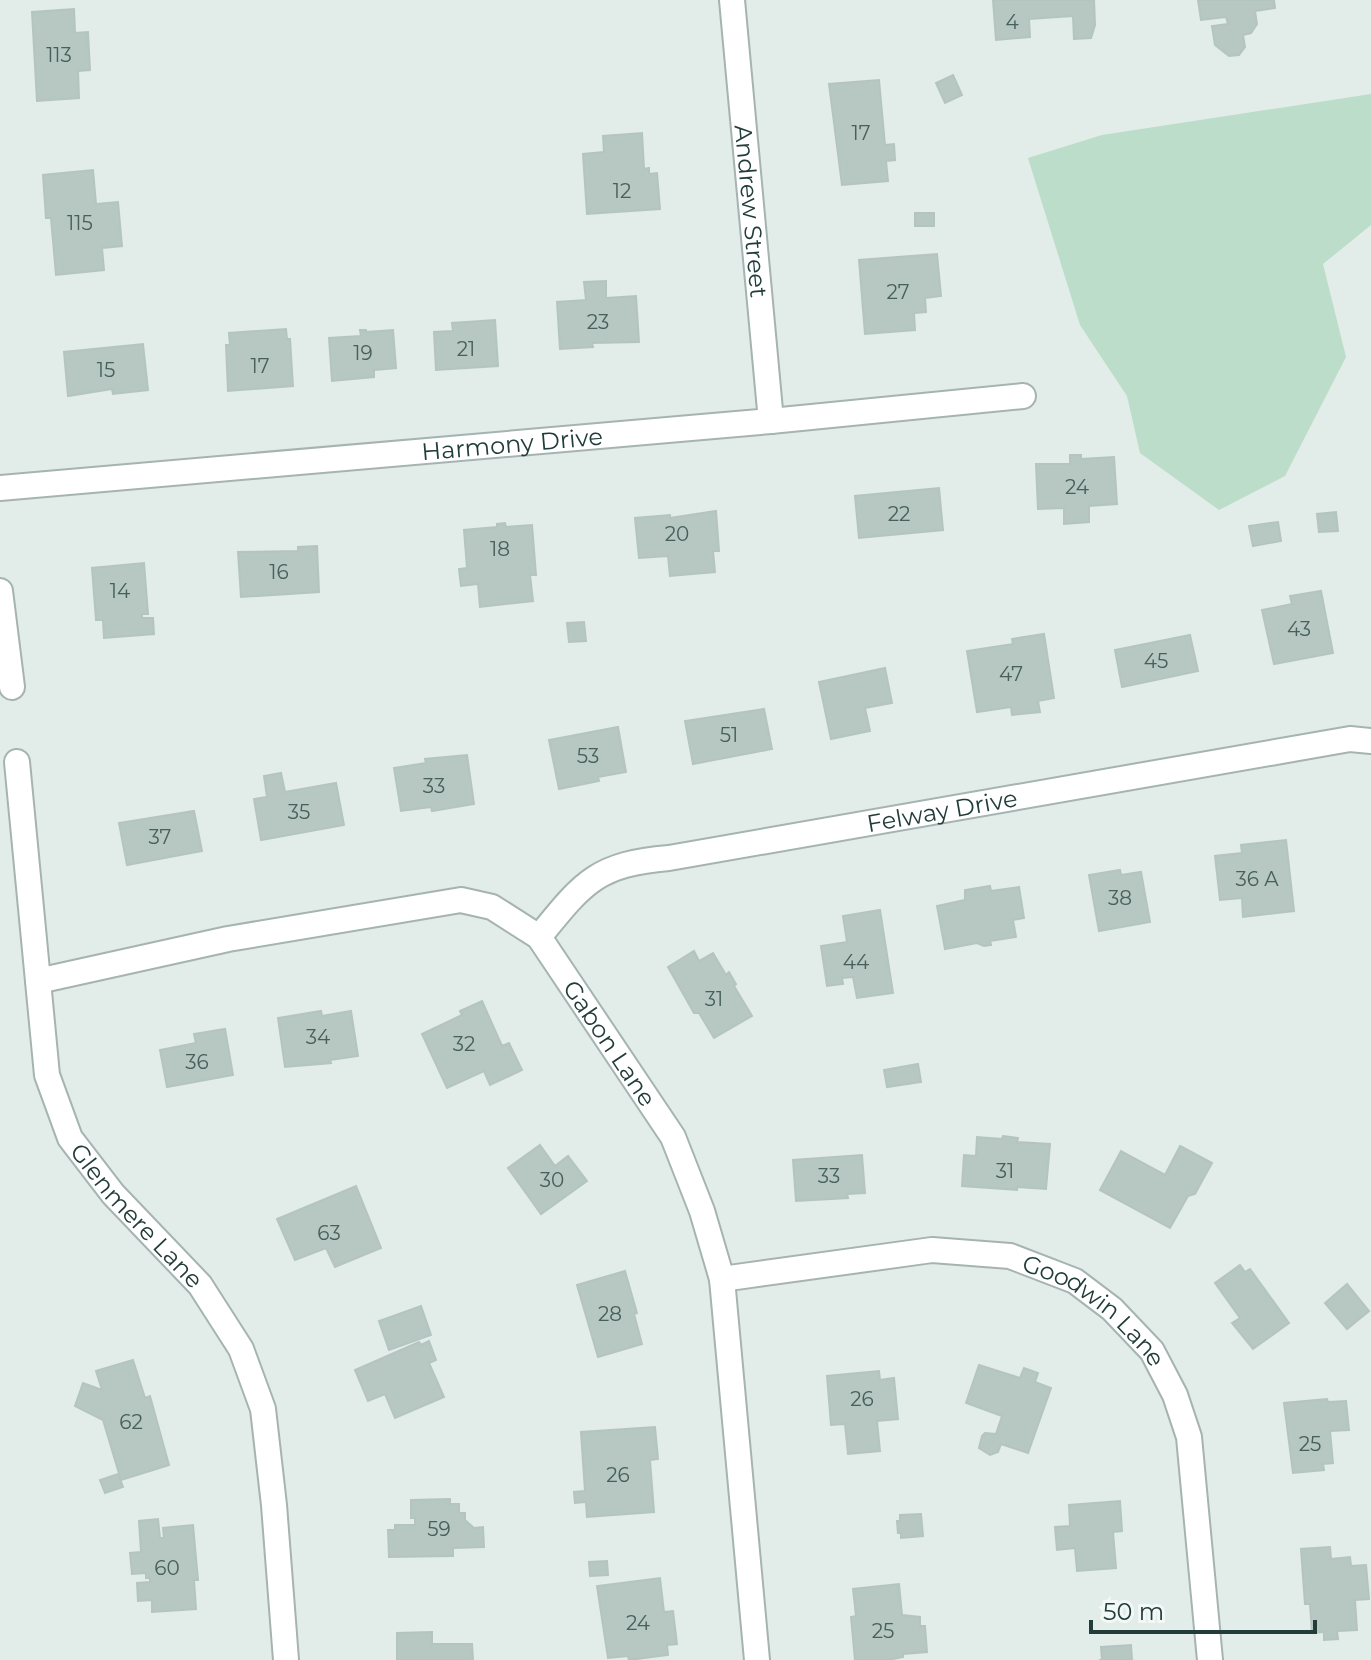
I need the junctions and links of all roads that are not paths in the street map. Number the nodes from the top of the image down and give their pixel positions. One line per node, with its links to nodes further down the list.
1 (732, 0): 3 (street, Andrew Street)
2 (1023, 396): 3 (street, Harmony Drive)
3 (771, 421): 4 (street, Harmony Drive)
4 (0, 488)
5 (0, 591): 6 (street)
6 (12, 687)
7 (1371, 741): 9 (street, Felway Drive)
8 (17, 762): 10 (street, Glenmere Lane)
9 (539, 937): 10 (street, Gabon Lane); 11 (street, Gabon Lane)
10 (38, 981): 12 (street, Glenmere Lane)
11 (722, 1279): 13 (street, Gabon Lane); 14 (street, Goodwin Lane)
12 (286, 1660)
13 (757, 1660)
14 (1210, 1660)

